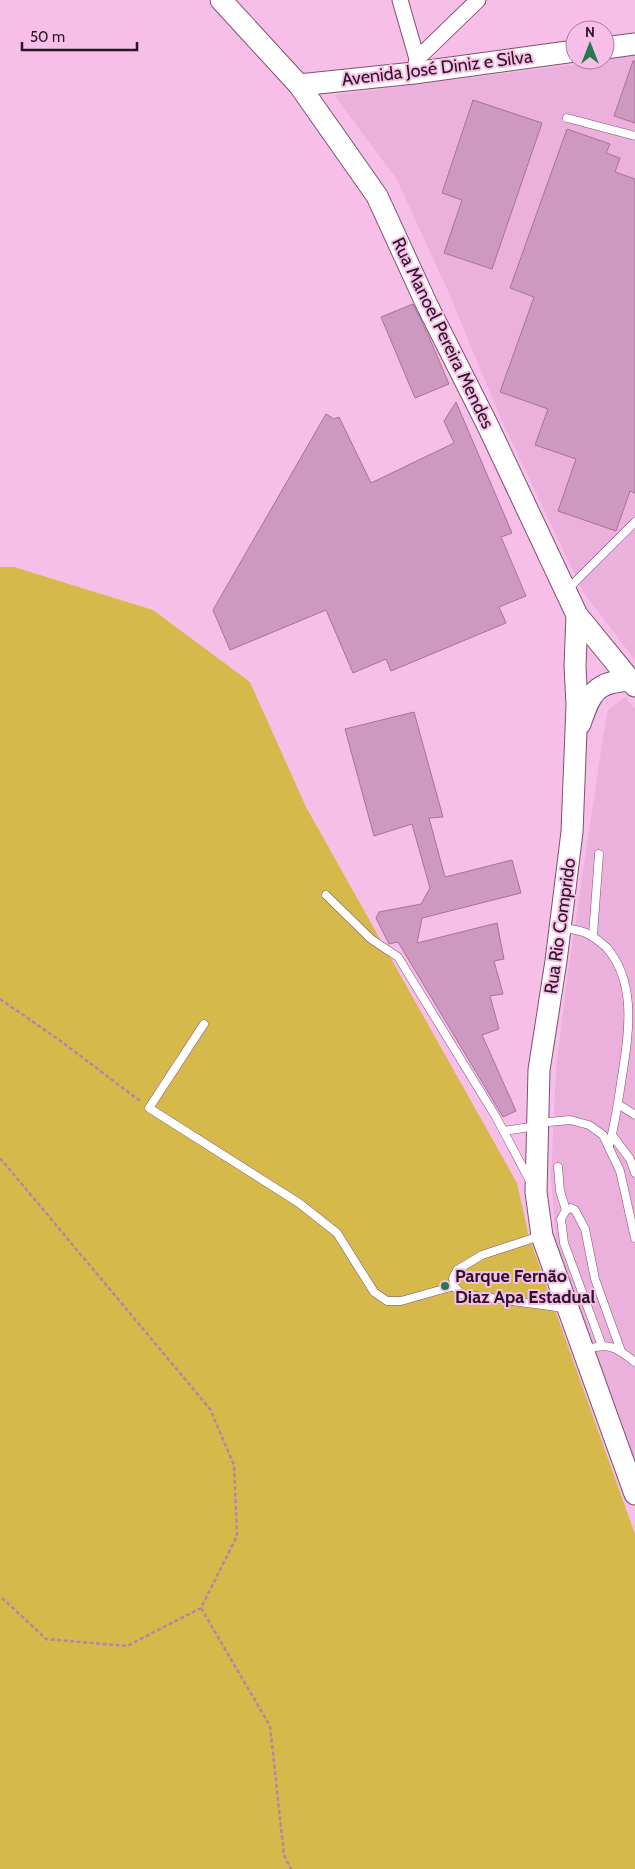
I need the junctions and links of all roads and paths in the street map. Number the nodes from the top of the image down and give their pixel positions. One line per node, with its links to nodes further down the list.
1 (221, 0): 8 (street, Rua Manoel Pereira Mendes)
2 (400, 0): 7 (street)
3 (478, 0): 7 (street)
4 (634, 43): 5 (street)
5 (615, 46)
6 (565, 52): 7 (street, Avenida José Diniz e Silva)
7 (416, 66): 8 (street, Avenida José Diniz e Silva)
8 (299, 85): 12 (street, Rua Manoel Pereira Mendes)
9 (567, 118): 10 (lane)
10 (635, 136)
11 (635, 522): 12 (lane)
12 (566, 591): 13 (street, Rua Manoel Pereira Mendes)
13 (577, 615): 14 (street, Rua Manoel Pereira Mendes); 15 (street, Rua Rio Comprido)
14 (633, 683): 15 (street)
15 (576, 739): 18 (street, Rua Rio Comprido)
16 (599, 854): 19 (lane)
17 (326, 895): 26 (lane)
18 (560, 928): 19 (lane); 25 (street, Rua Rio Comprido)
19 (593, 935): 22 (lane)
20 (0, 1000): 23 (path)
21 (204, 1024): 23 (lane)
22 (618, 1104): 24 (lane); 27 (lane)
23 (149, 1108): 36 (lane)
24 (635, 1115)
25 (538, 1123): 26 (lane); 28 (lane); 32 (street, Rua Rio Comprido)
26 (504, 1131): 32 (lane)
27 (612, 1135): 28 (lane); 31 (lane)
28 (609, 1146): 35 (lane)
29 (0, 1158): 43 (path)
30 (558, 1167): 33 (lane)
31 (635, 1173)
32 (536, 1192): 34 (street, Rua Rio Comprido)
33 (566, 1210): 38 (lane); 39 (lane)
34 (542, 1236): 36 (lane); 37 (street, Rua Rio Comprido)
35 (635, 1238)
36 (454, 1286): 37 (lane)
37 (568, 1308): 38 (street, Rua Rio Comprido)
38 (593, 1348): 39 (lane); 41 (street, Rua Rio Comprido)
39 (621, 1351): 40 (lane)
40 (635, 1362)
41 (635, 1494)
42 (0, 1596): 43 (path)
43 (201, 1608): 44 (path)
44 (291, 1869)

